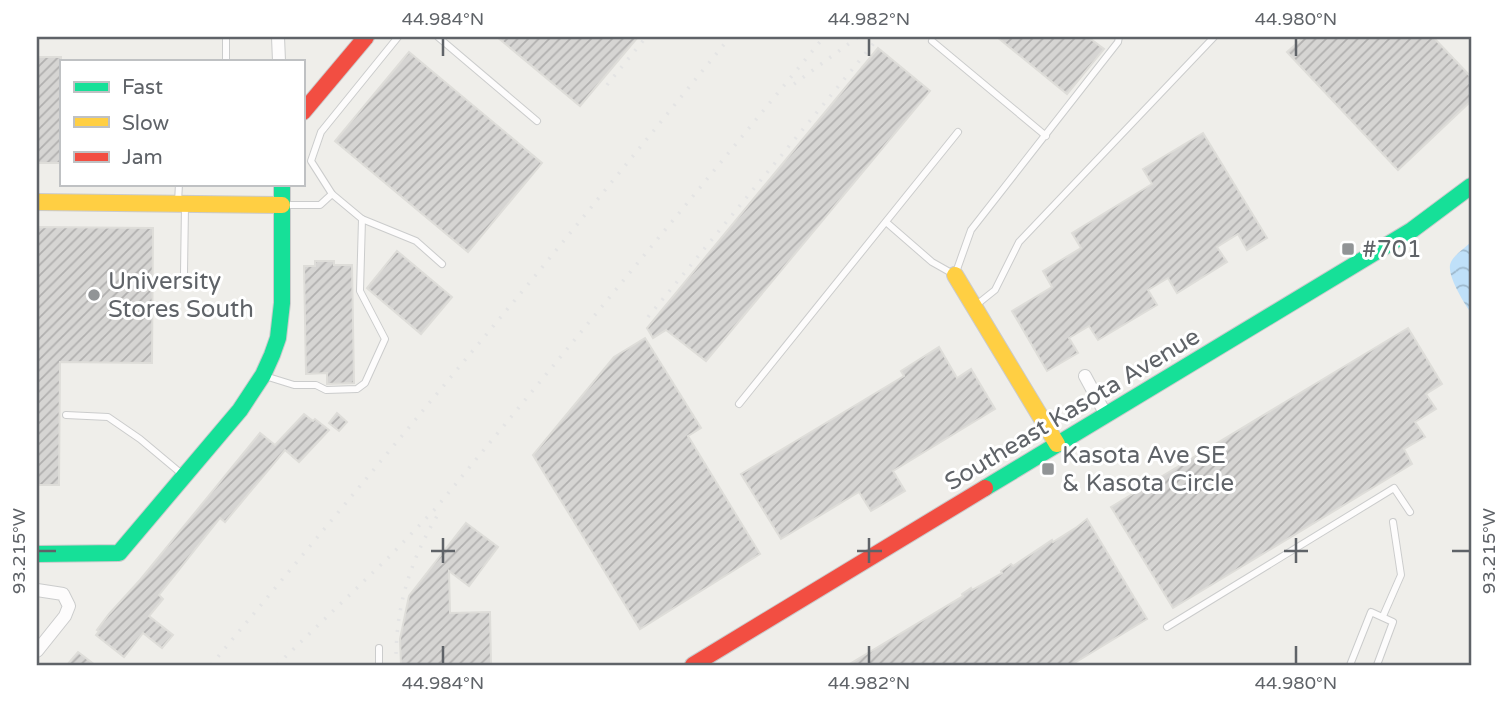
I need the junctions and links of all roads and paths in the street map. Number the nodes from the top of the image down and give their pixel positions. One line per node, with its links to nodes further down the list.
1 (226, 37): 9 (lane)
2 (278, 37): 10 (street)
3 (366, 37): 11 (street)
4 (398, 37): 18 (lane)
5 (438, 37): 12 (lane)
6 (1119, 37): 14 (lane)
7 (1214, 37): 27 (lane)
8 (932, 41): 14 (lane)
9 (226, 60)
10 (279, 60)
11 (304, 112)
12 (537, 121)
13 (958, 132): 23 (lane)
14 (1046, 136): 26 (lane)
15 (179, 186): 20 (lane)
16 (282, 186): 21 (street)
17 (1471, 186): 32 (street, Southeast Kasota Avenue)
18 (332, 194): 21 (lane); 22 (lane)
19 (37, 202): 20 (street)
20 (182, 204): 21 (street); 25 (lane)
21 (282, 205): 28 (street)
22 (362, 219): 24 (lane); 28 (lane)
23 (886, 222): 26 (lane); 30 (lane)
24 (442, 264)
25 (184, 273)
26 (955, 275): 27 (street)
27 (974, 307): 33 (street)
28 (263, 375): 34 (street)
29 (1085, 376): 32 (street)
30 (739, 404)
31 (66, 415): 34 (lane)
32 (1106, 415): 33 (street, Southeast Kasota Avenue)
33 (1057, 444): 44 (street, Southeast Kasota Avenue)
34 (185, 477): 37 (street)
35 (1409, 512): 40 (lane)
36 (1393, 522): 39 (lane)
37 (37, 554)
38 (37, 590): 42 (street)
39 (1383, 616): 45 (lane); 46 (lane)
40 (1167, 627)
41 (379, 648): 43 (lane)
42 (37, 652)
43 (379, 665)
44 (693, 665)
45 (1350, 665)
46 (1377, 665)

